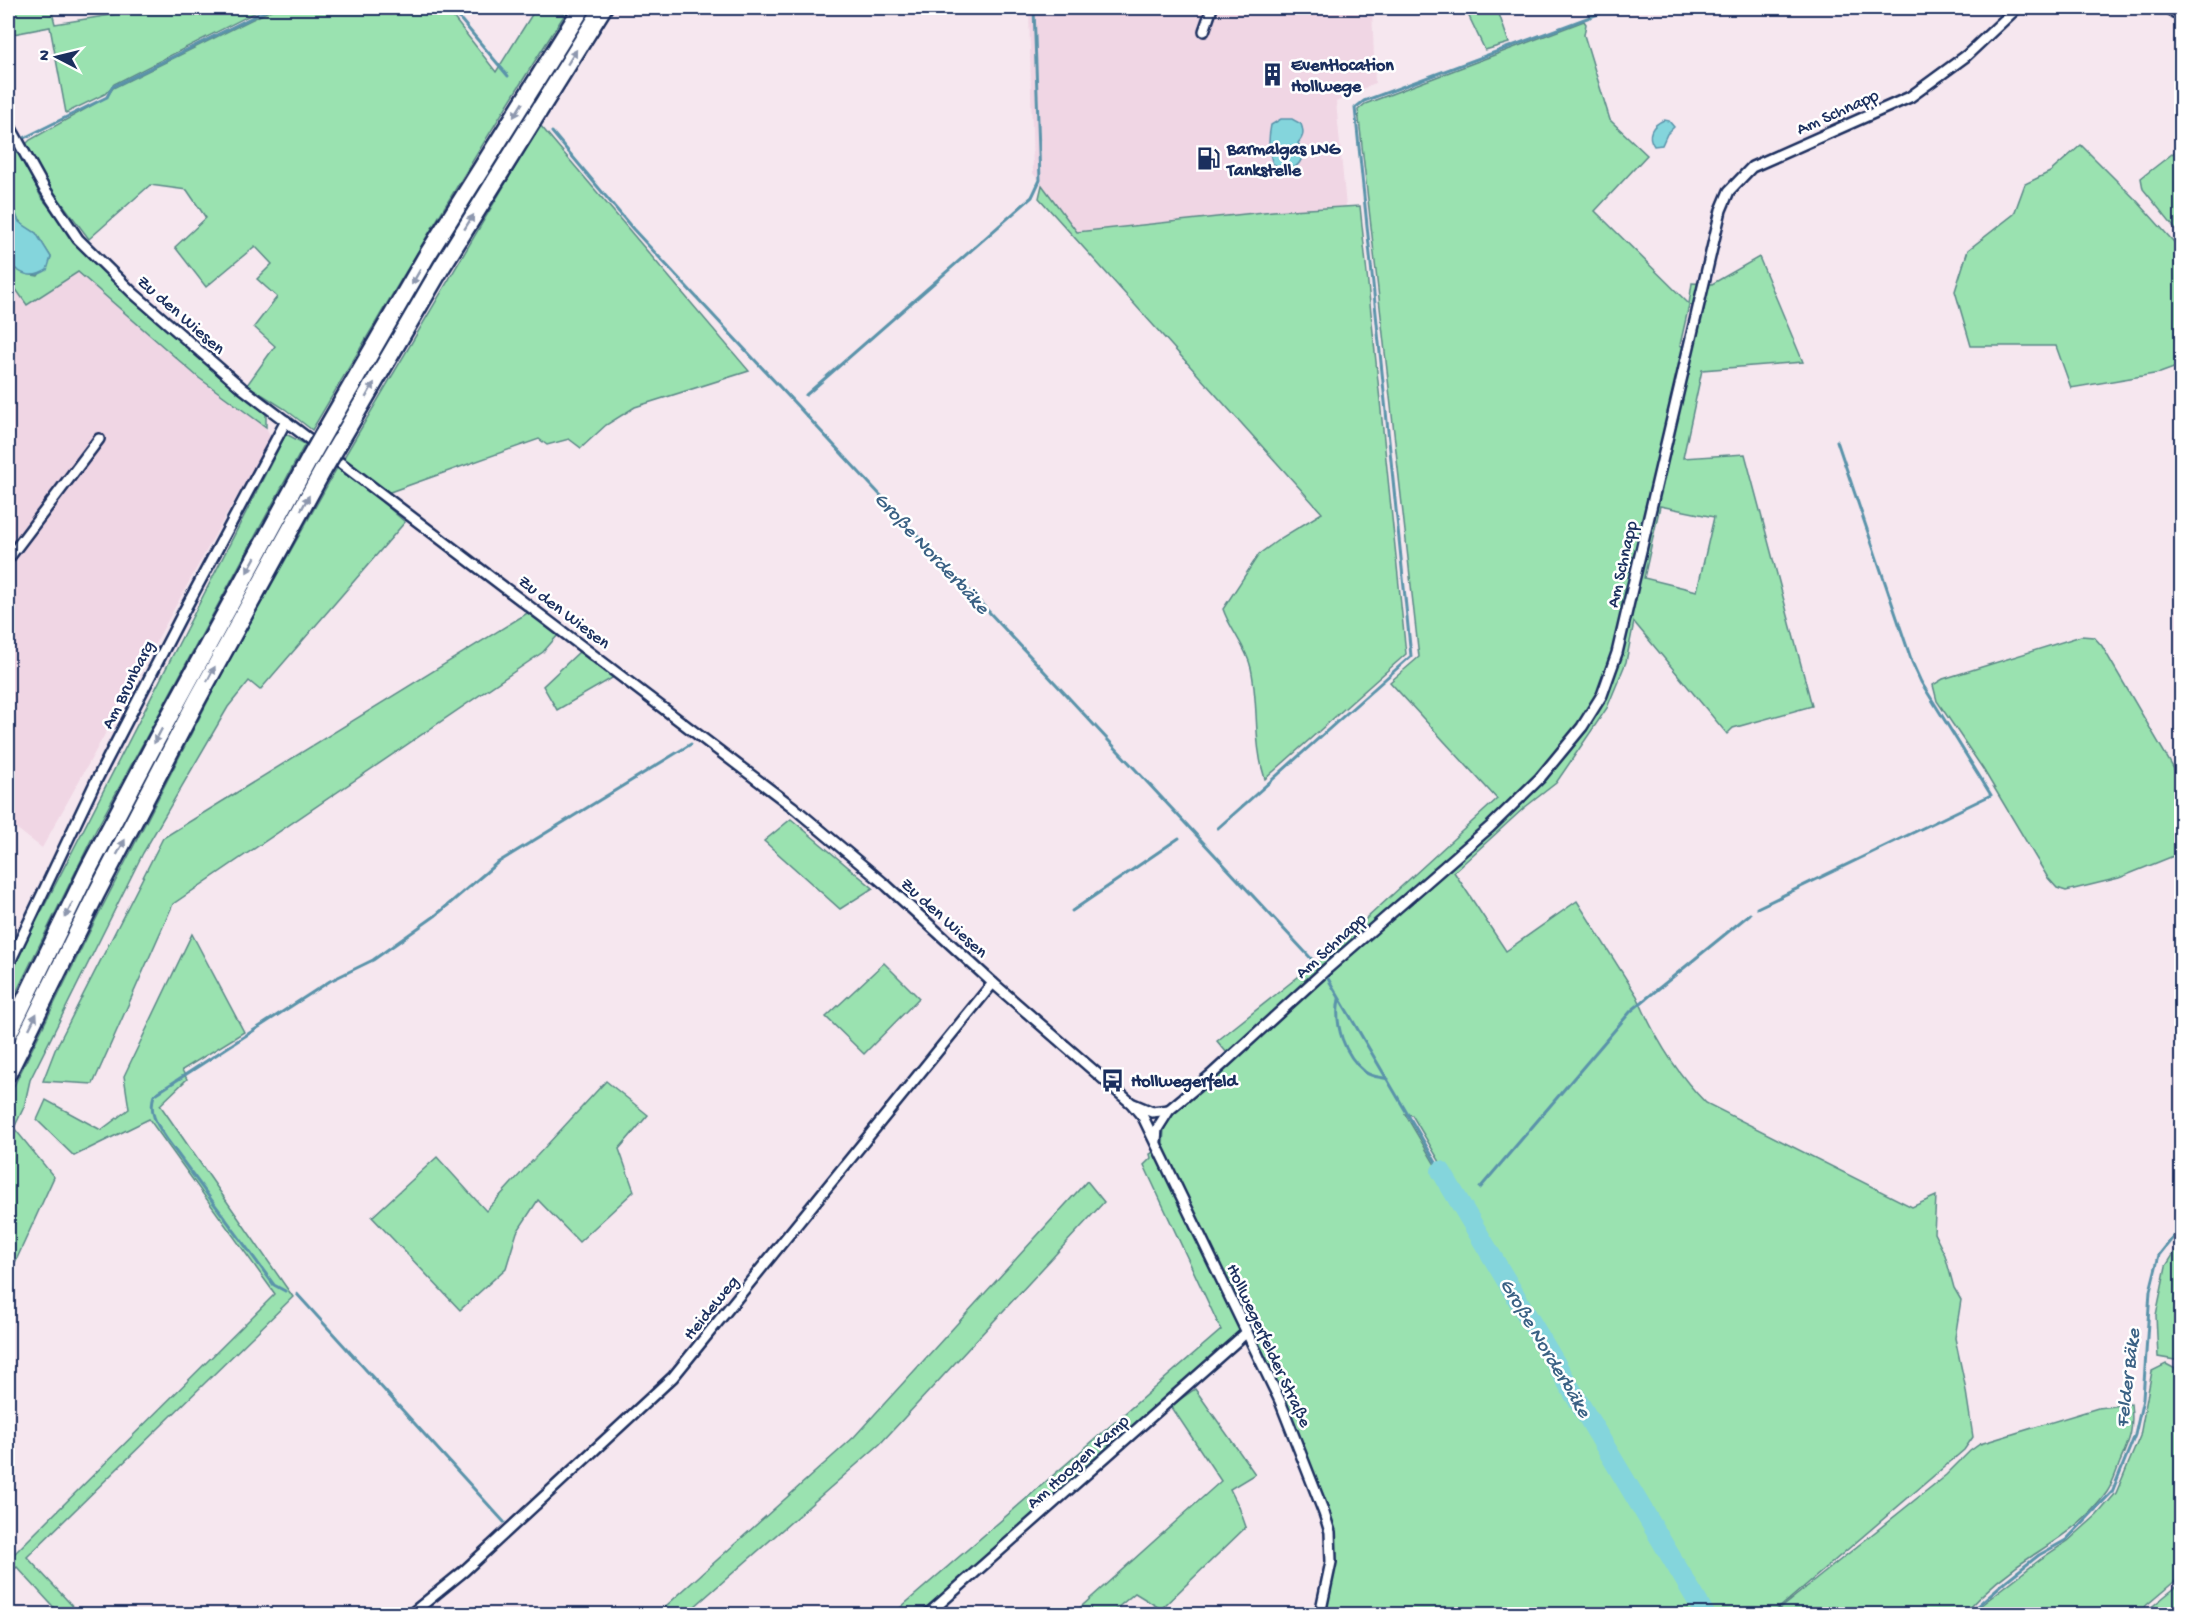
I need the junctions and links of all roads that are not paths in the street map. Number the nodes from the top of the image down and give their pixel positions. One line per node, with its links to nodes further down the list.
1 (582, 8): 14 (highway, one-way to 14, bridge)
2 (603, 8): 15 (highway, one-way to 2, bridge)
3 (1212, 8): 7 (street)
4 (2017, 8): 17 (street, Am Schnapp)
5 (2168, 8): 6 (street)
6 (2181, 17)
7 (1204, 31)
8 (8, 123): 9 (street, Zu den Wiesen)
9 (286, 421): 12 (street, Am Brunbarg); 13 (street, Zu den Wiesen)
10 (99, 439): 11 (street)
11 (8, 559)
12 (8, 966)
13 (993, 983): 16 (street, Zu den Wiesen); 20 (street, Heideweg)
14 (8, 1035)
15 (8, 1073)
16 (1131, 1103): 17 (street); 18 (street, Hollwegerfelder Straße)
17 (1169, 1110): 18 (street, Am Schnapp)
18 (1156, 1144): 19 (street, Hollwegerfelder Straße)
19 (1247, 1332): 21 (street, Am Hoogen Kamp); 22 (street, Hollwegerfelder Straße)
20 (411, 1614)
21 (928, 1614)
22 (1320, 1614)

